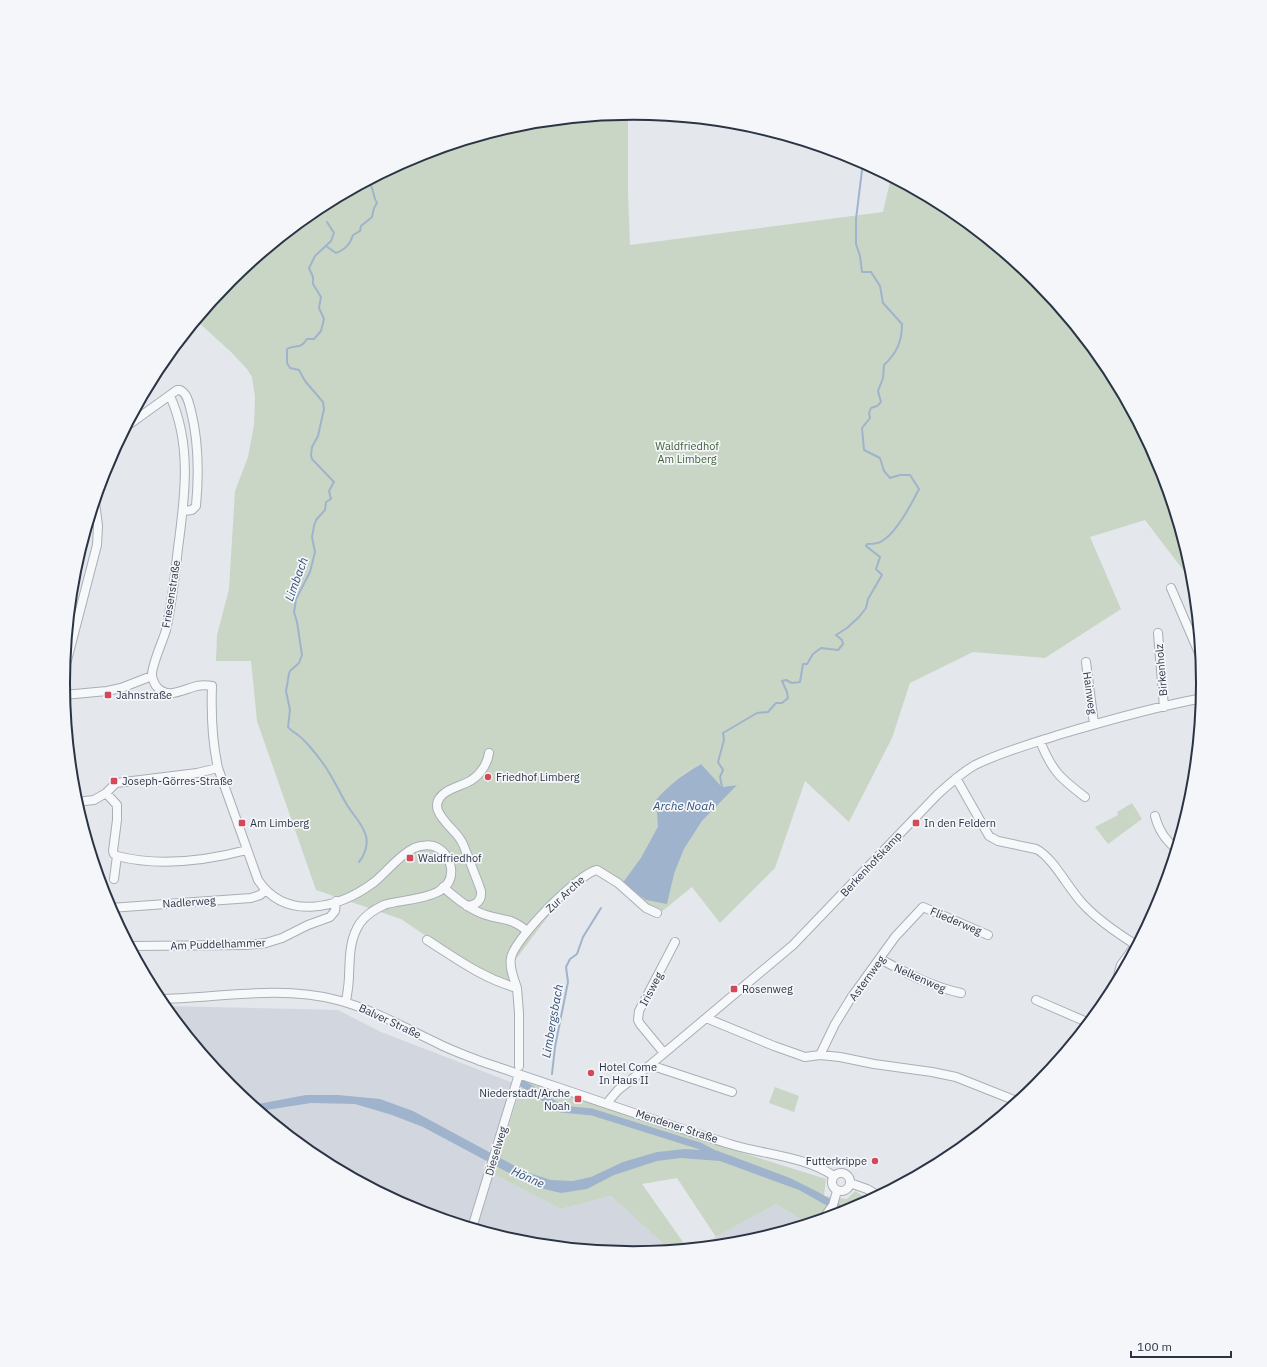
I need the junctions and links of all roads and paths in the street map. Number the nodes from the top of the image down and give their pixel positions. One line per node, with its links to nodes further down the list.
1 (170, 396): 2 (street); 3 (street, Friesenstraße); 3 (street)
2 (135, 420)
3 (183, 511): 10 (street, Friesenstraße)
4 (96, 514): 7 (street)
5 (1171, 588): 8 (street)
6 (1158, 633): 13 (street, Birkenholz)
7 (72, 638)
8 (1196, 646)
9 (1086, 662): 14 (street, Hainweg)
10 (152, 676): 11 (street); 17 (street)
11 (70, 694)
12 (1197, 699): 13 (street, Berkenhofskamp)
13 (1164, 707): 14 (street, Berkenhofskamp)
14 (1094, 724): 15 (street, Berkenhofskamp)
15 (1040, 741): 18 (street, Berkenhofskamp); 20 (street)
16 (489, 753): 30 (street)
17 (218, 768): 19 (street); 24 (street)
18 (956, 778): 38 (street); 46 (street, Berkenhofskamp)
19 (106, 793): 21 (street); 25 (street)
20 (1085, 797)
21 (83, 801)
22 (1155, 816): 23 (street)
23 (1173, 846)
24 (248, 850): 25 (street); 28 (street)
25 (117, 856): 26 (street)
26 (114, 879)
27 (443, 887): 29 (street); 30 (street); 45 (street)
28 (265, 890): 29 (street); 32 (street, Nadlerweg)
29 (336, 901): 39 (street, Am Puddelhammer)
30 (467, 906): 34 (street)
31 (923, 907): 35 (street, Fliederweg); 40 (street, Asternweg)
32 (117, 908)
33 (657, 913): 34 (street, Zur Arche)
34 (527, 931): 41 (street, Zur Arche)
35 (988, 935)
36 (427, 940): 41 (street)
37 (675, 942): 48 (street, Irisweg)
38 (1133, 943)
39 (135, 946)
40 (880, 959): 42 (street, Nelkenweg); 49 (street, Asternweg)
41 (516, 988): 51 (street, Dieselweg)
42 (961, 993)
43 (166, 999): 45 (street, Balver Straße)
44 (1036, 1000): 47 (street)
45 (346, 1002): 51 (street, Balver Straße)
46 (706, 1018): 48 (street, Berkenhofskamp); 49 (street)
47 (1085, 1021)
48 (664, 1053): 50 (street, Berkenhofskamp)
49 (820, 1055): 53 (street)
50 (650, 1065): 52 (street); 54 (street, Berkenhofskamp)
51 (519, 1070): 54 (street, Mendener Straße); 60 (street, Dieselweg)
52 (732, 1092)
53 (1013, 1100)
54 (607, 1103): 55 (street, Mendener Straße)
55 (834, 1176): 56 (street, Mendener Straße); 57 (street)
56 (850, 1183): 57 (street); 58 (street, Mendener Straße)
57 (836, 1193): 59 (street)
58 (874, 1193)
59 (828, 1212)
60 (473, 1224)

